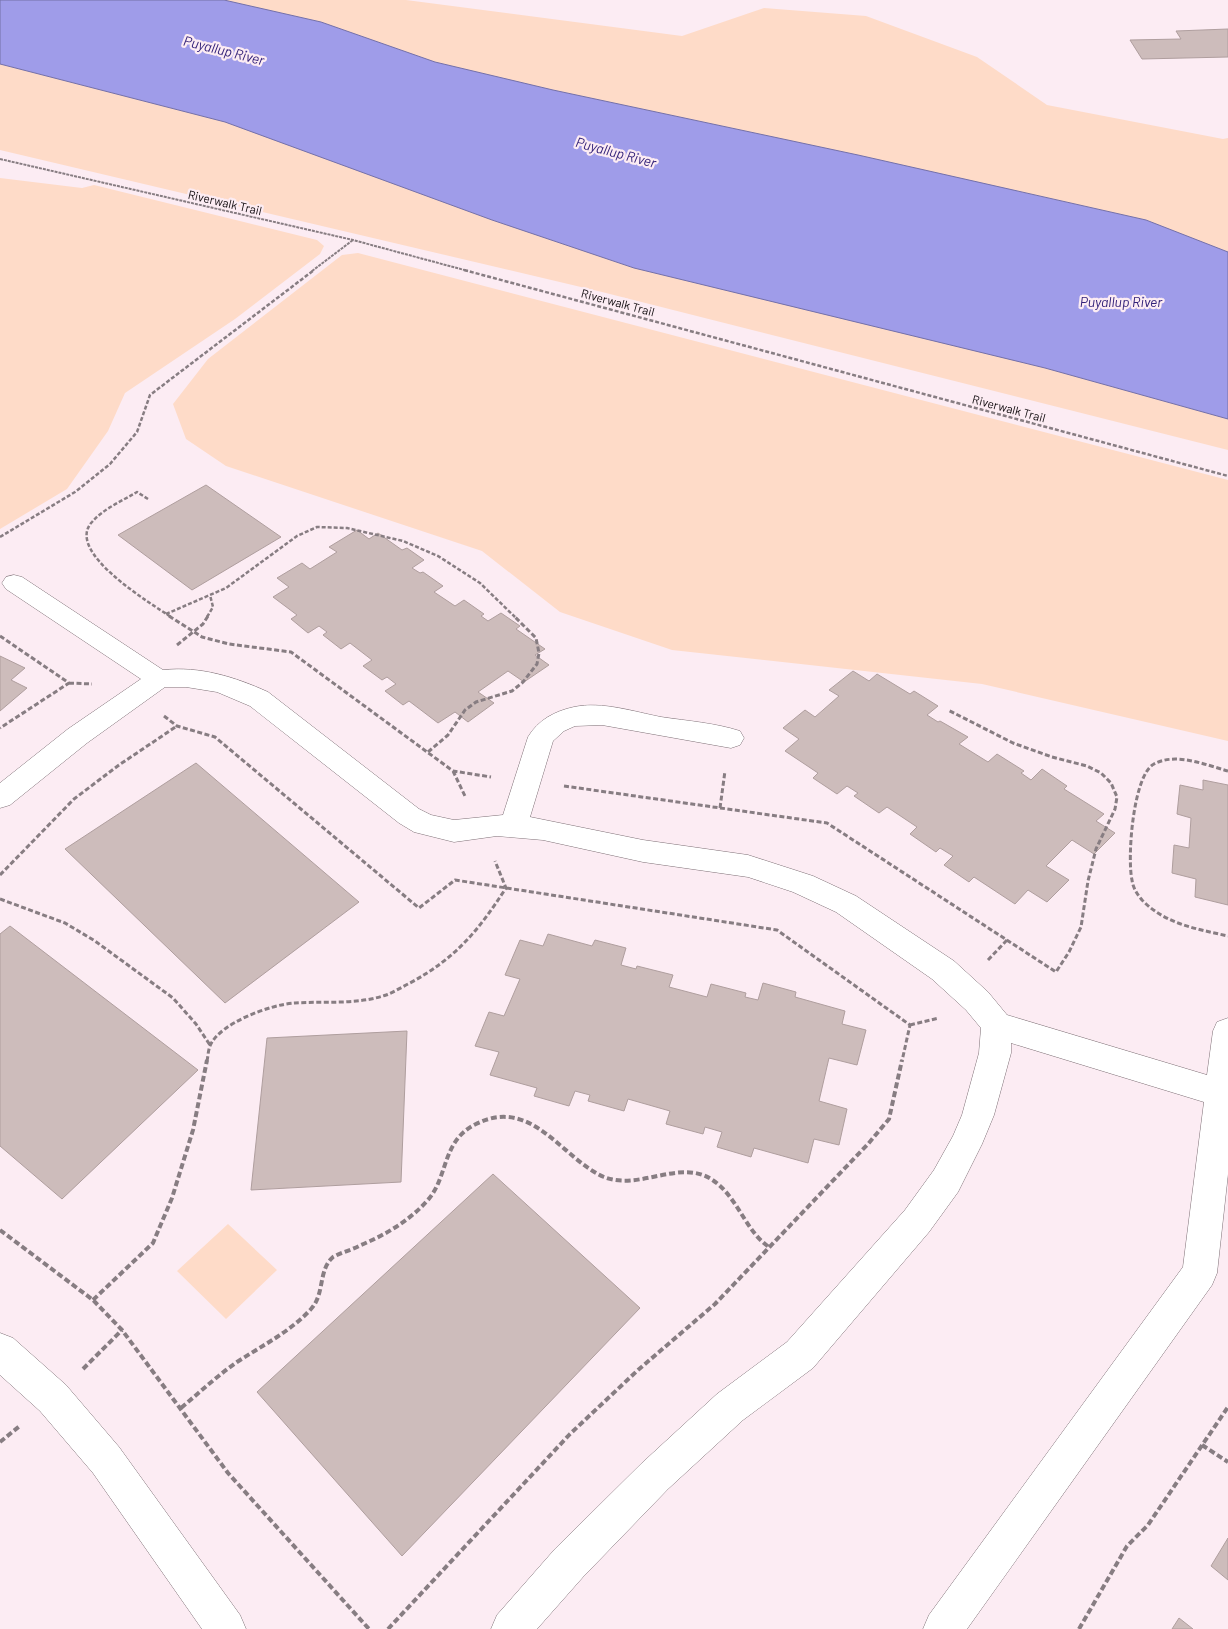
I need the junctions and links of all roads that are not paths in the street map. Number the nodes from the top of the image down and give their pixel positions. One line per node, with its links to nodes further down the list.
1 (14, 582): 2 (street)
2 (159, 679): 4 (street); 5 (street)
3 (731, 738): 5 (street)
4 (0, 798)
5 (514, 825): 6 (street)
6 (997, 1025): 8 (street); 11 (street)
7 (1228, 1031): 8 (street)
8 (1221, 1093): 12 (street)
9 (0, 1351): 10 (street)
10 (226, 1629)
11 (511, 1629)
12 (943, 1629)

